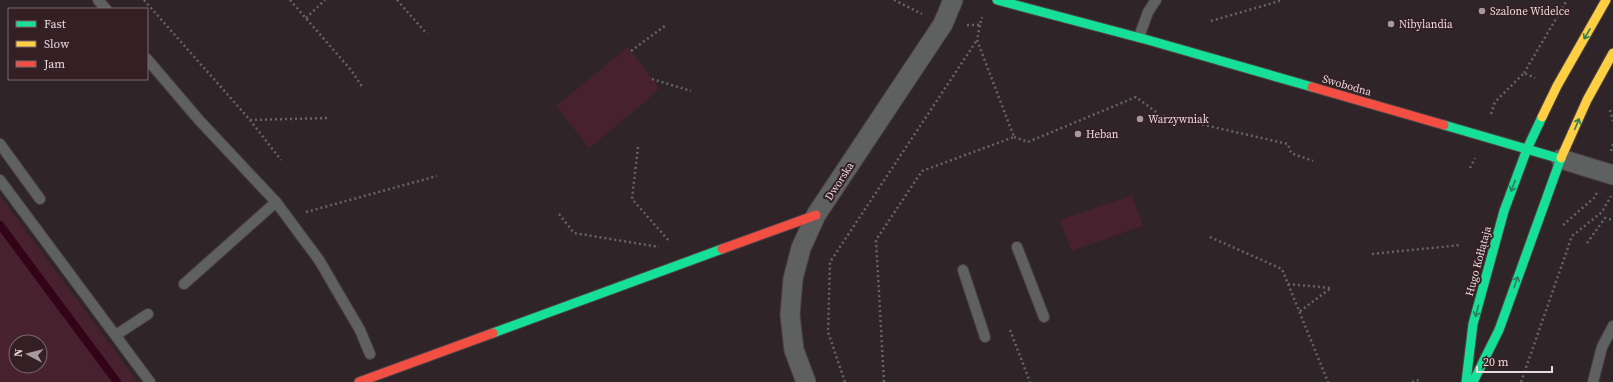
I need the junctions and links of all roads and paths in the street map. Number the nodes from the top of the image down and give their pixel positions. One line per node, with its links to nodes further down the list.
1 (98, 0): 12 (lane)
2 (144, 0): 31 (path)
3 (290, 0): 13 (path)
4 (325, 0): 13 (path)
5 (397, 0): 17 (path)
6 (953, 0): 47 (street, Dworska)
7 (997, 0): 18 (street, Swobodna)
8 (1156, 0): 18 (lane)
9 (1283, 0): 14 (path)
10 (1567, 0): 25 (path)
11 (1606, 0): 36 (street, one-way to 36)
12 (105, 8)
13 (306, 18): 27 (path)
14 (1212, 21)
15 (666, 25): 20 (path)
16 (980, 25): 19 (path)
17 (427, 34)
18 (1138, 37): 36 (street, Swobodna)
19 (977, 40): 33 (path); 73 (path)
20 (631, 51)
21 (1613, 53): 24 (street)
22 (148, 60): 45 (lane)
23 (1613, 64): 24 (lane)
24 (1602, 72): 39 (street, one-way to 24)
25 (1524, 73)
26 (652, 79): 28 (path)
27 (364, 88)
28 (691, 91)
29 (1610, 110): 32 (path)
30 (329, 118): 31 (path)
31 (250, 120): 37 (path)
32 (1613, 121)
33 (1014, 137): 38 (path); 74 (path)
34 (0, 144): 44 (lane)
35 (638, 147): 56 (path)
36 (1527, 150): 39 (street, Swobodna); 78 (street, Hugo Kołłątaja, one-way to 78)
37 (281, 160)
38 (1313, 160)
39 (1561, 160): 40 (street); 79 (street, one-way to 39)
40 (1613, 175)
41 (437, 176): 48 (path)
42 (0, 180): 65 (lane)
43 (1613, 192): 80 (path)
44 (40, 199)
45 (276, 202): 48 (lane); 58 (lane)
46 (559, 214): 53 (path)
47 (816, 215): 56 (street); 72 (street, Dworska)
48 (286, 217): 67 (lane)
49 (1613, 220): 51 (path)
50 (1210, 237): 59 (path)
51 (1587, 243)
52 (1460, 245): 55 (path)
53 (662, 247)
54 (1017, 247): 62 (lane)
55 (1372, 254)
56 (700, 257): 68 (street)
57 (963, 270): 66 (lane)
58 (184, 284)
59 (1288, 284): 60 (path); 60 (path)
60 (1299, 312): 76 (path)
61 (148, 314): 65 (lane)
62 (1044, 317)
63 (1613, 326): 81 (lane)
64 (1010, 330): 75 (path)
65 (116, 335): 70 (lane)
66 (985, 338)
67 (370, 354)
68 (395, 376): 71 (street)
69 (1419, 380): 77 (path)
70 (150, 382)
71 (359, 382)
72 (806, 382)
73 (845, 382)
74 (884, 382)
75 (1030, 382)
76 (1328, 382)
77 (1412, 382)
78 (1466, 382)
79 (1473, 382)
80 (1521, 382)
81 (1593, 382)

